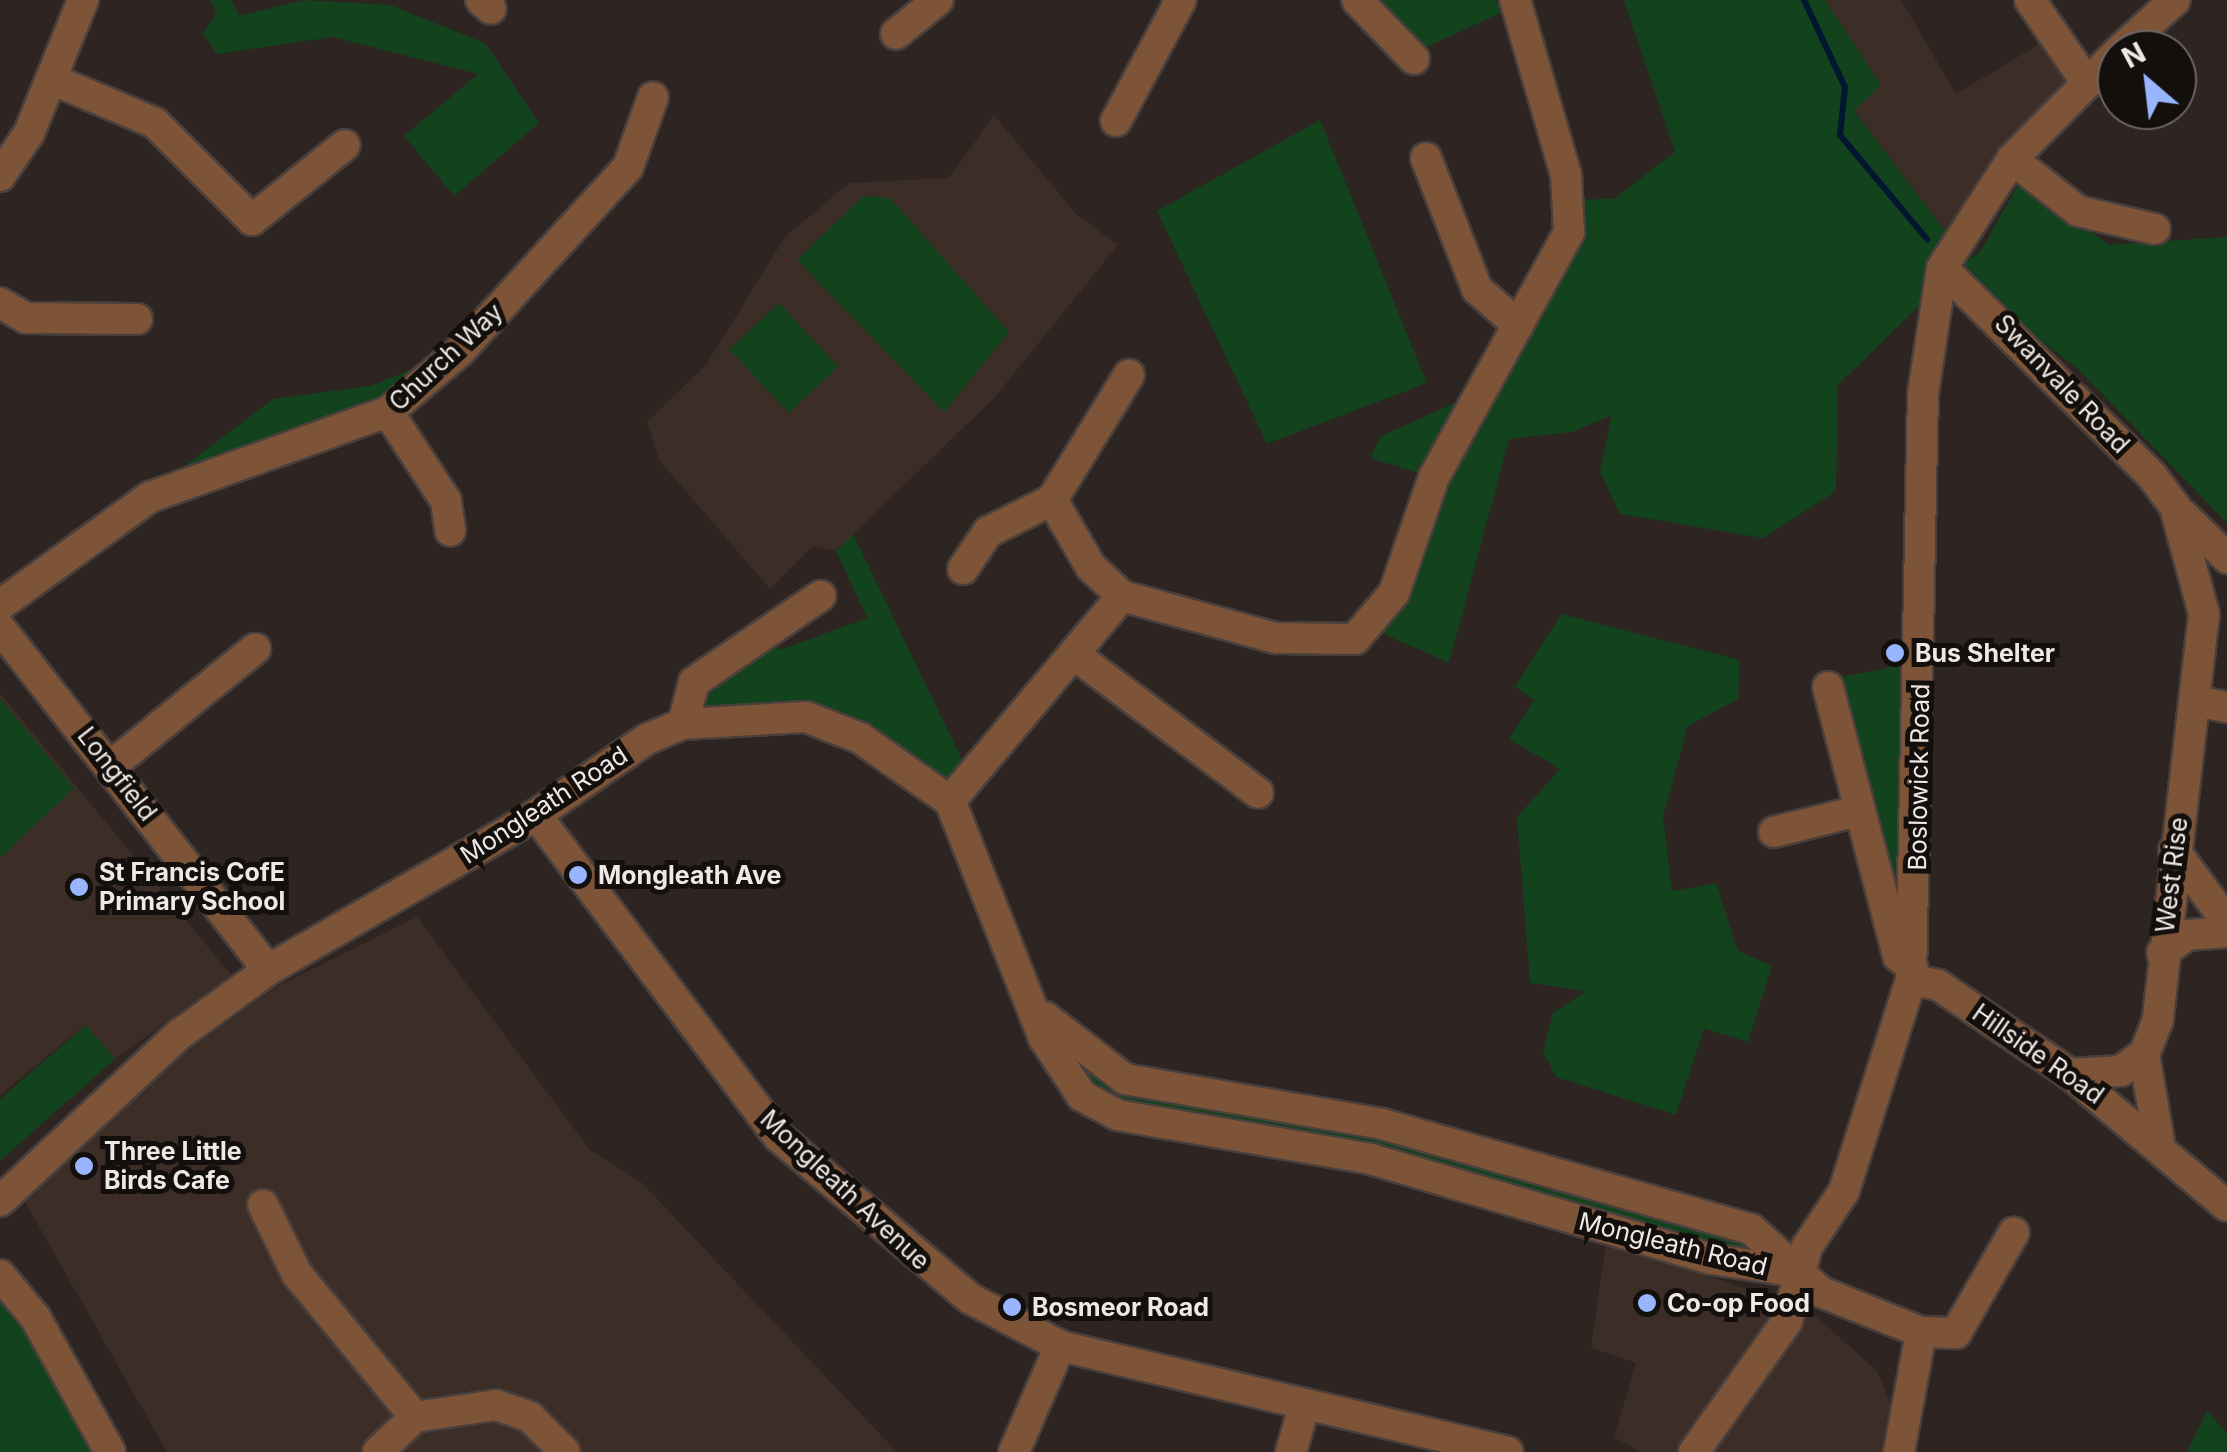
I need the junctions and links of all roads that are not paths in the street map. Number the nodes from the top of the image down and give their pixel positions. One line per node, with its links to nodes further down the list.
1 (83, 0): 12 (street)
2 (938, 0): 9 (street)
3 (1181, 0): 15 (street)
4 (1357, 0): 10 (street)
5 (1515, 0): 24 (street)
6 (2030, 0): 13 (street)
7 (2175, 0): 8 (street, Boslowick Road)
8 (2143, 30)
9 (896, 34)
10 (1414, 59)
11 (2097, 73): 13 (street, Boslowick Road)
12 (51, 79): 16 (street); 19 (street)
13 (2087, 82): 18 (street, Boslowick Road)
14 (653, 97): 26 (street, Church Way)
15 (1116, 121)
16 (345, 145)
17 (1426, 158): 24 (street)
18 (2012, 159): 20 (street); 21 (street, Boslowick Road)
19 (0, 176)
20 (2155, 229)
21 (1942, 268): 28 (street, Swanvale Road); 55 (street, Boslowick Road)
22 (0, 303): 23 (street)
23 (137, 319)
24 (1518, 326): 34 (street)
25 (1128, 375): 27 (street)
26 (388, 412): 29 (street); 35 (street, Church Way)
27 (1052, 500): 31 (street); 34 (street)
28 (2175, 507): 30 (street, Swanvale Road); 36 (street, Swanvale Road)
29 (450, 531)
30 (2227, 558)
31 (963, 569)
32 (2227, 589): 36 (street)
33 (820, 596): 43 (street)
34 (1122, 596): 39 (street)
35 (0, 606)
36 (2204, 614): 41 (street, West Rise)
37 (0, 628): 44 (street, Longfield)
38 (256, 649): 44 (street)
39 (1075, 655): 45 (street); 46 (street)
40 (1828, 686): 47 (street)
41 (2196, 701): 42 (street); 50 (street, West Rise)
42 (2227, 707)
43 (683, 724): 46 (street, Mongleath Road); 48 (street, Mongleath Road)
44 (111, 766): 54 (street, Longfield)
45 (1258, 794)
46 (950, 801): 63 (street, Mongleath Road)
47 (1854, 812): 49 (street); 55 (street)
48 (536, 816): 54 (street, Mongleath Road); 66 (street, Mongleath Avenue)
49 (1774, 832)
50 (2174, 850): 51 (street); 53 (street, West Rise)
51 (2227, 922)
52 (2227, 932): 53 (street)
53 (2162, 954): 56 (street, West Rise)
54 (268, 970): 59 (street, Mongleath Road)
55 (1912, 974): 57 (street, Hillside Road); 63 (street, Boslowick Road)
56 (2144, 1054): 57 (street); 58 (street, Hillside Road)
57 (2070, 1074): 58 (street, Hillside Road)
58 (2160, 1141): 61 (street, Hillside Road)
59 (0, 1201)
60 (263, 1205): 68 (street)
61 (2227, 1206)
62 (2014, 1232): 65 (street)
63 (1798, 1272): 65 (street); 75 (street, Boslowick Road)
64 (0, 1275): 69 (street)
65 (1920, 1332): 76 (street)
66 (1060, 1346): 67 (street, Mongleath Avenue); 72 (street)
67 (1304, 1407): 73 (street); 74 (street, Mongleath Avenue)
68 (415, 1417): 70 (street); 71 (street)
69 (110, 1452)
70 (378, 1452)
71 (565, 1452)
72 (1014, 1452)
73 (1291, 1452)
74 (1508, 1452)
75 (1694, 1452)
76 (1899, 1452)

